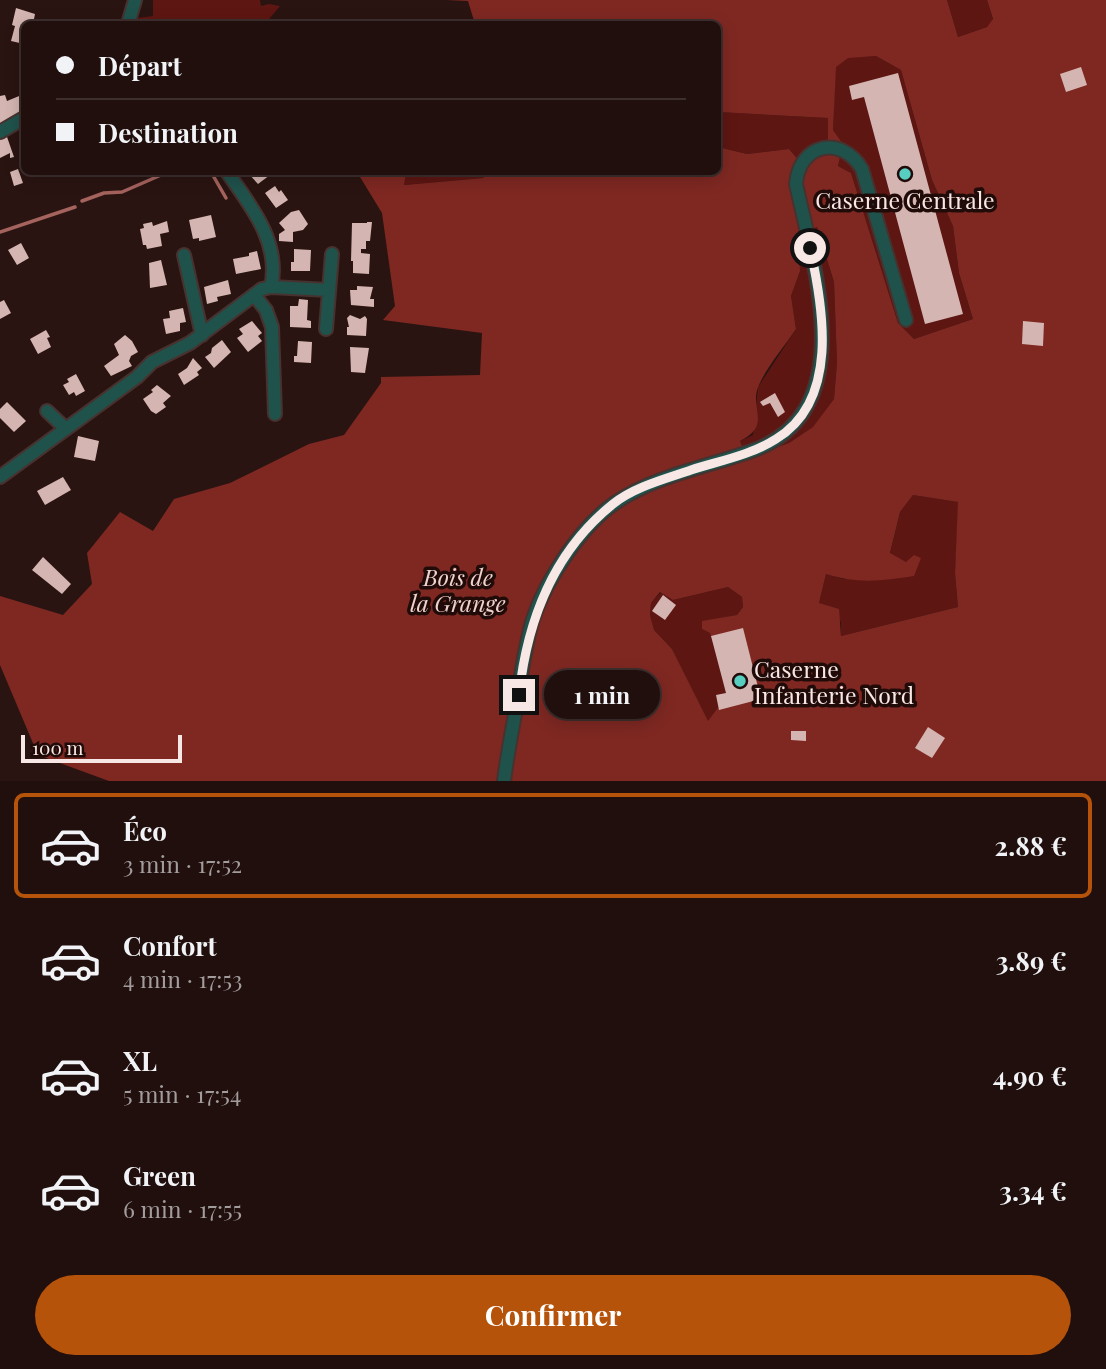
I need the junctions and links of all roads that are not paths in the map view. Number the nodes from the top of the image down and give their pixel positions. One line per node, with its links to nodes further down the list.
1 (135, 0): 2 (street)
2 (129, 21)
3 (21, 120): 4 (street)
4 (0, 132)
5 (229, 175): 8 (street)
6 (332, 254): 9 (street)
7 (184, 256): 13 (street)
8 (271, 287): 9 (street); 10 (street)
9 (329, 290): 12 (street)
10 (254, 295): 13 (street); 15 (street)
11 (906, 320): 18 (street)
12 (326, 329)
13 (202, 335): 16 (street)
14 (47, 411): 16 (street)
15 (275, 414)
16 (65, 428): 17 (street)
17 (0, 477)
18 (504, 781)

